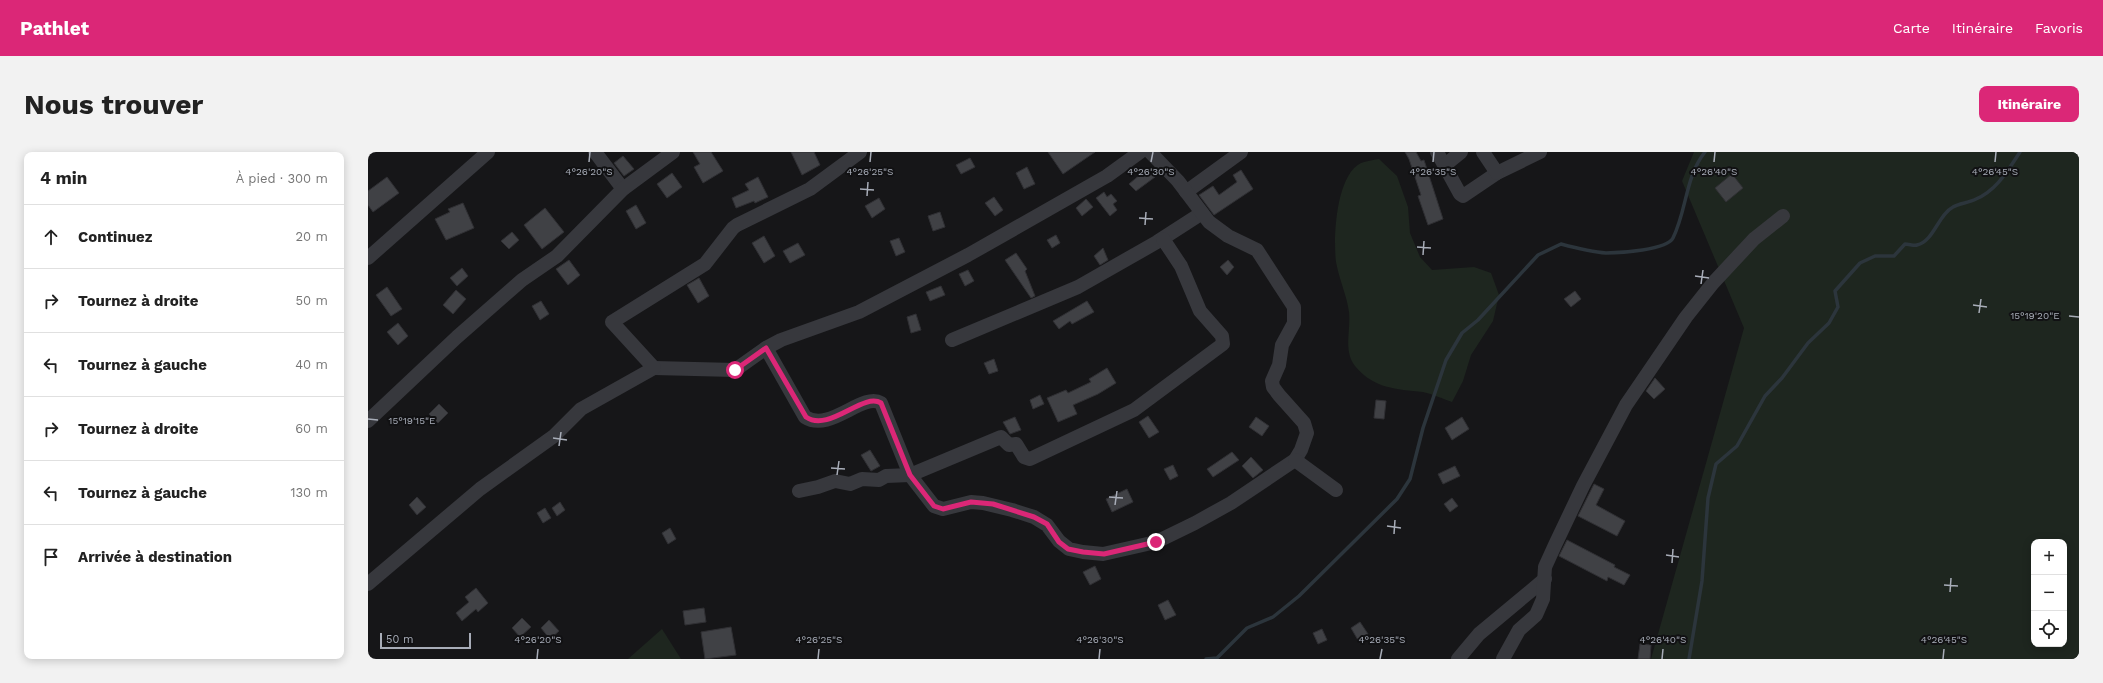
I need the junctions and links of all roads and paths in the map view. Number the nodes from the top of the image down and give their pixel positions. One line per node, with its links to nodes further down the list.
1 (488, 152): 19 (street)
2 (595, 152): 14 (street)
3 (673, 152): 14 (street)
4 (860, 152): 22 (street)
5 (1140, 152): 21 (street)
6 (1150, 152): 15 (street)
7 (1241, 152): 15 (street)
8 (1437, 152): 12 (street)
9 (1462, 152): 12 (street)
10 (1483, 152): 13 (street)
11 (1540, 152): 13 (street)
12 (1445, 165): 13 (street)
13 (1497, 173)
14 (623, 189): 23 (street)
15 (1186, 192): 16 (street)
16 (1202, 213): 18 (street); 24 (street)
17 (1783, 216): 28 (street)
18 (1163, 239): 20 (street); 25 (street)
19 (368, 258)
20 (952, 340)
21 (766, 348): 22 (street); 25 (street)
22 (654, 368): 29 (street)
23 (368, 421)
24 (1295, 460): 25 (street); 27 (street)
25 (910, 475): 26 (street)
26 (798, 490)
27 (1336, 490)
28 (1545, 578): 30 (street); 31 (street)
29 (368, 584)
30 (1458, 659)
31 (1503, 659)

